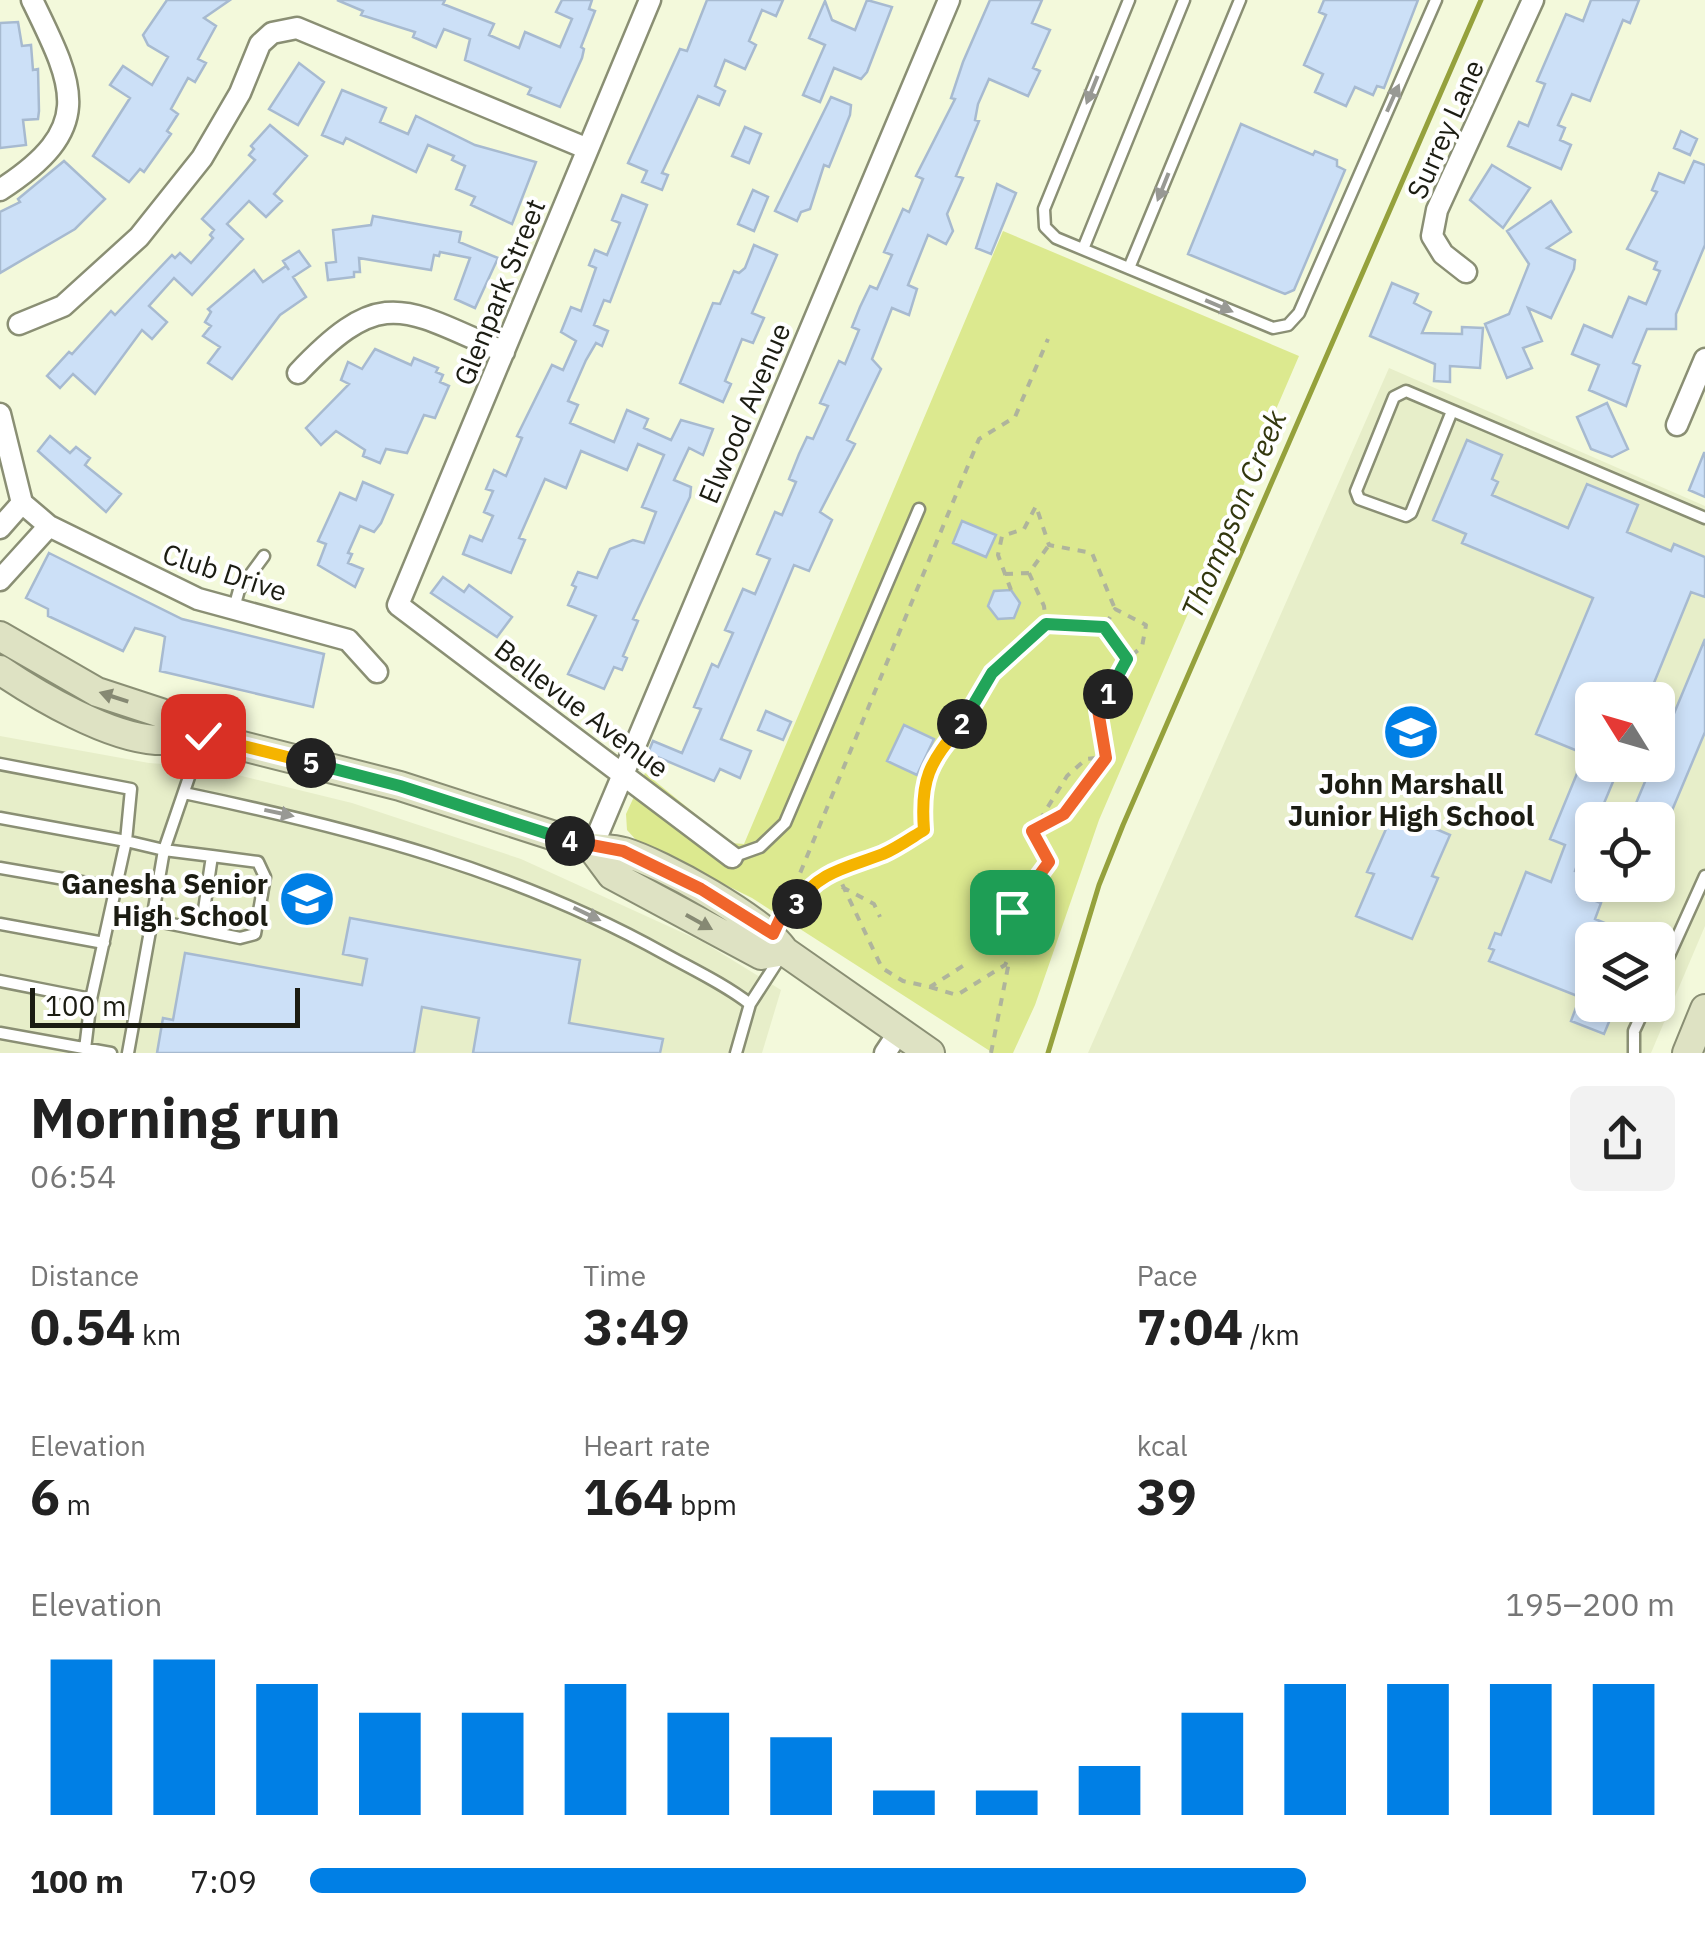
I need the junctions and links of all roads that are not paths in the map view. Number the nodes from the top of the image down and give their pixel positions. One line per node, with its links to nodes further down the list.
1 (32, 0): 10 (street)
2 (650, 0): 9 (street, Glenpark Street)
3 (949, 0): 35 (street, Elwood Avenue)
4 (1129, 0): 11 (lane, one-way to 11)
5 (1184, 0): 11 (lane)
6 (1240, 0): 12 (lane, one-way to 12)
7 (1436, 0): 12 (lane, one-way to 7)
8 (1532, 0): 13 (street, Surrey Lane)
9 (588, 149): 14 (street); 15 (street, Glenpark Street)
10 (0, 190)
11 (1083, 249): 12 (lane)
12 (1129, 268)
13 (1466, 272)
14 (19, 324)
15 (504, 352): 17 (street); 28 (street, Glenpark Street)
16 (1705, 358): 20 (street)
17 (298, 372)
18 (1452, 411): 18 (lane); 23 (lane)
19 (0, 414): 21 (street)
20 (1677, 425)
21 (22, 503): 24 (street, Club Drive); 25 (street)
22 (918, 509): 42 (lane)
23 (1705, 518)
24 (49, 526): 27 (street); 29 (street, Club Drive)
25 (0, 528)
26 (264, 556): 29 (lane)
27 (0, 580)
28 (398, 605): 35 (street, Bellevue Avenue)
29 (234, 608): 32 (street, Club Drive)
30 (0, 636): 33 (main road, one-way to 30)
31 (0, 670): 33 (main road)
32 (377, 672)
33 (203, 736): 36 (lane); 39 (main road)
34 (0, 764): 38 (lane)
35 (622, 772): 39 (street, Elwood Avenue); 42 (street, Bellevue Avenue)
36 (184, 793): 40 (lane); 54 (lane, one-way to 54)
37 (0, 818): 38 (lane)
38 (126, 841): 40 (lane); 45 (lane)
39 (592, 848): 51 (main road)
40 (164, 850): 41 (lane); 46 (lane)
41 (212, 856): 48 (lane); 48 (lane)
42 (732, 856)
43 (0, 868): 45 (lane)
44 (1705, 876): 49 (lane)
45 (116, 888): 50 (lane)
46 (152, 920): 48 (lane); 61 (lane)
47 (0, 924): 50 (lane)
48 (200, 930)
49 (1675, 942)
50 (104, 943): 53 (lane)
51 (779, 943): 54 (lane); 58 (main road)
52 (0, 981): 53 (lane)
53 (91, 999): 59 (lane)
54 (750, 1004): 62 (lane)
55 (1705, 1009): 65 (main road)
56 (1638, 1022): 64 (lane)
57 (0, 1034): 59 (lane)
58 (892, 1042): 63 (main road)
59 (85, 1049): 60 (lane)
60 (110, 1053)
61 (128, 1053)
62 (736, 1053)
63 (930, 1053)
64 (1634, 1053)
65 (1687, 1053)

